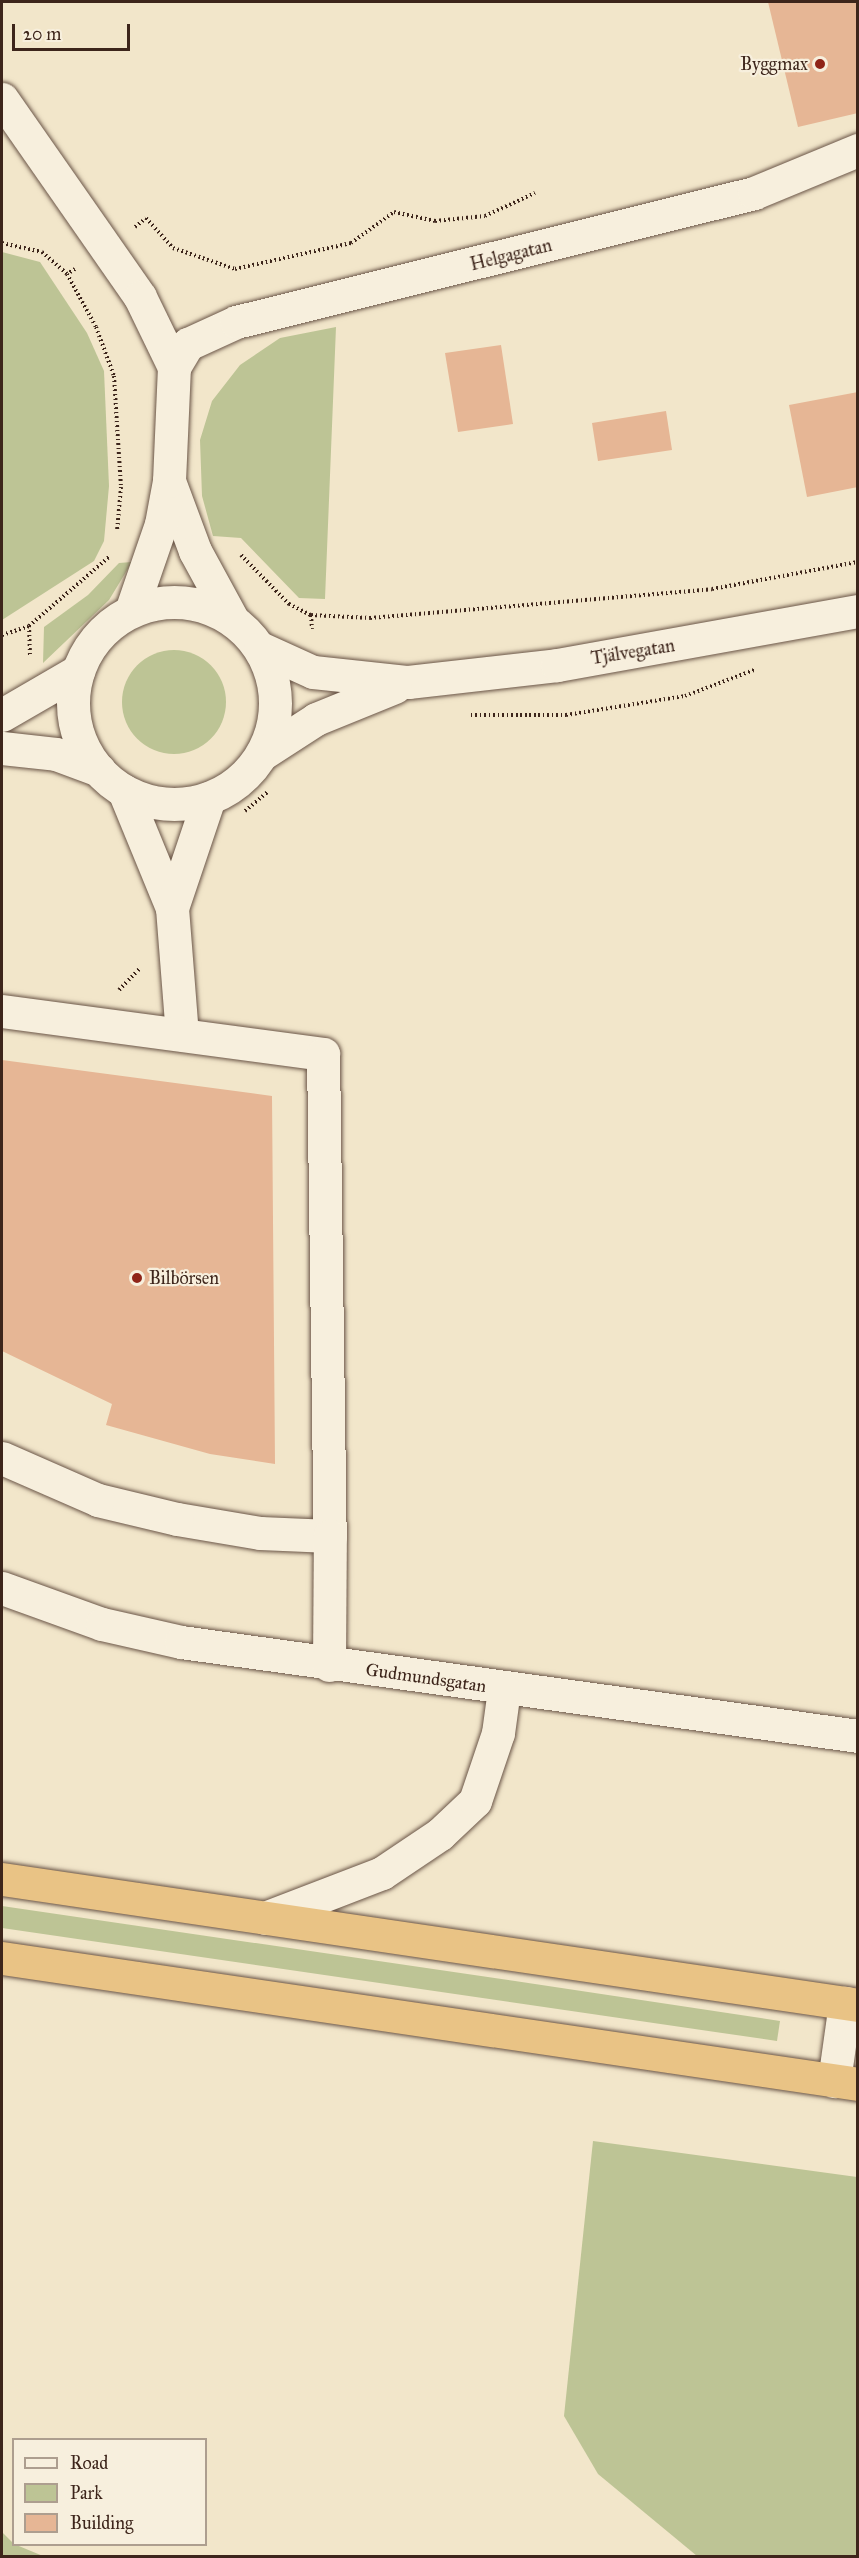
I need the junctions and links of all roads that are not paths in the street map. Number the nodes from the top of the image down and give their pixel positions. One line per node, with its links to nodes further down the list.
1 (2, 99): 3 (street)
2 (858, 150): 3 (street, Helgagatan)
3 (174, 367): 4 (street)
4 (169, 481): 5 (street); 7 (street)
5 (131, 611): 7 (street); 9 (street)
6 (858, 611): 10 (street, Tjälvegatan)
7 (232, 619): 8 (street)
8 (260, 648): 10 (street, Tjälvegatan); 13 (street)
9 (78, 671): 11 (street); 14 (street)
10 (408, 682): 13 (street, Tjälvegatan)
11 (2, 715)
12 (2, 748): 14 (street)
13 (262, 754): 16 (street)
14 (99, 770): 15 (street)
15 (124, 791): 16 (street); 17 (street)
16 (209, 798): 17 (street)
17 (172, 908): 19 (street)
18 (2, 1011): 19 (street)
19 (182, 1035): 21 (street)
20 (2, 1458): 21 (street)
21 (330, 1536): 23 (street)
22 (2, 1588): 23 (street, Gudmundsgatan)
23 (329, 1665): 24 (street, Gudmundsgatan)
24 (504, 1689): 25 (street, Gudmundsgatan); 27 (street)
25 (858, 1736)
26 (2, 1879): 27 (highway)
27 (265, 1918): 29 (highway)
28 (2, 1958): 30 (highway)
29 (851, 2004): 30 (street)
30 (846, 2082)

